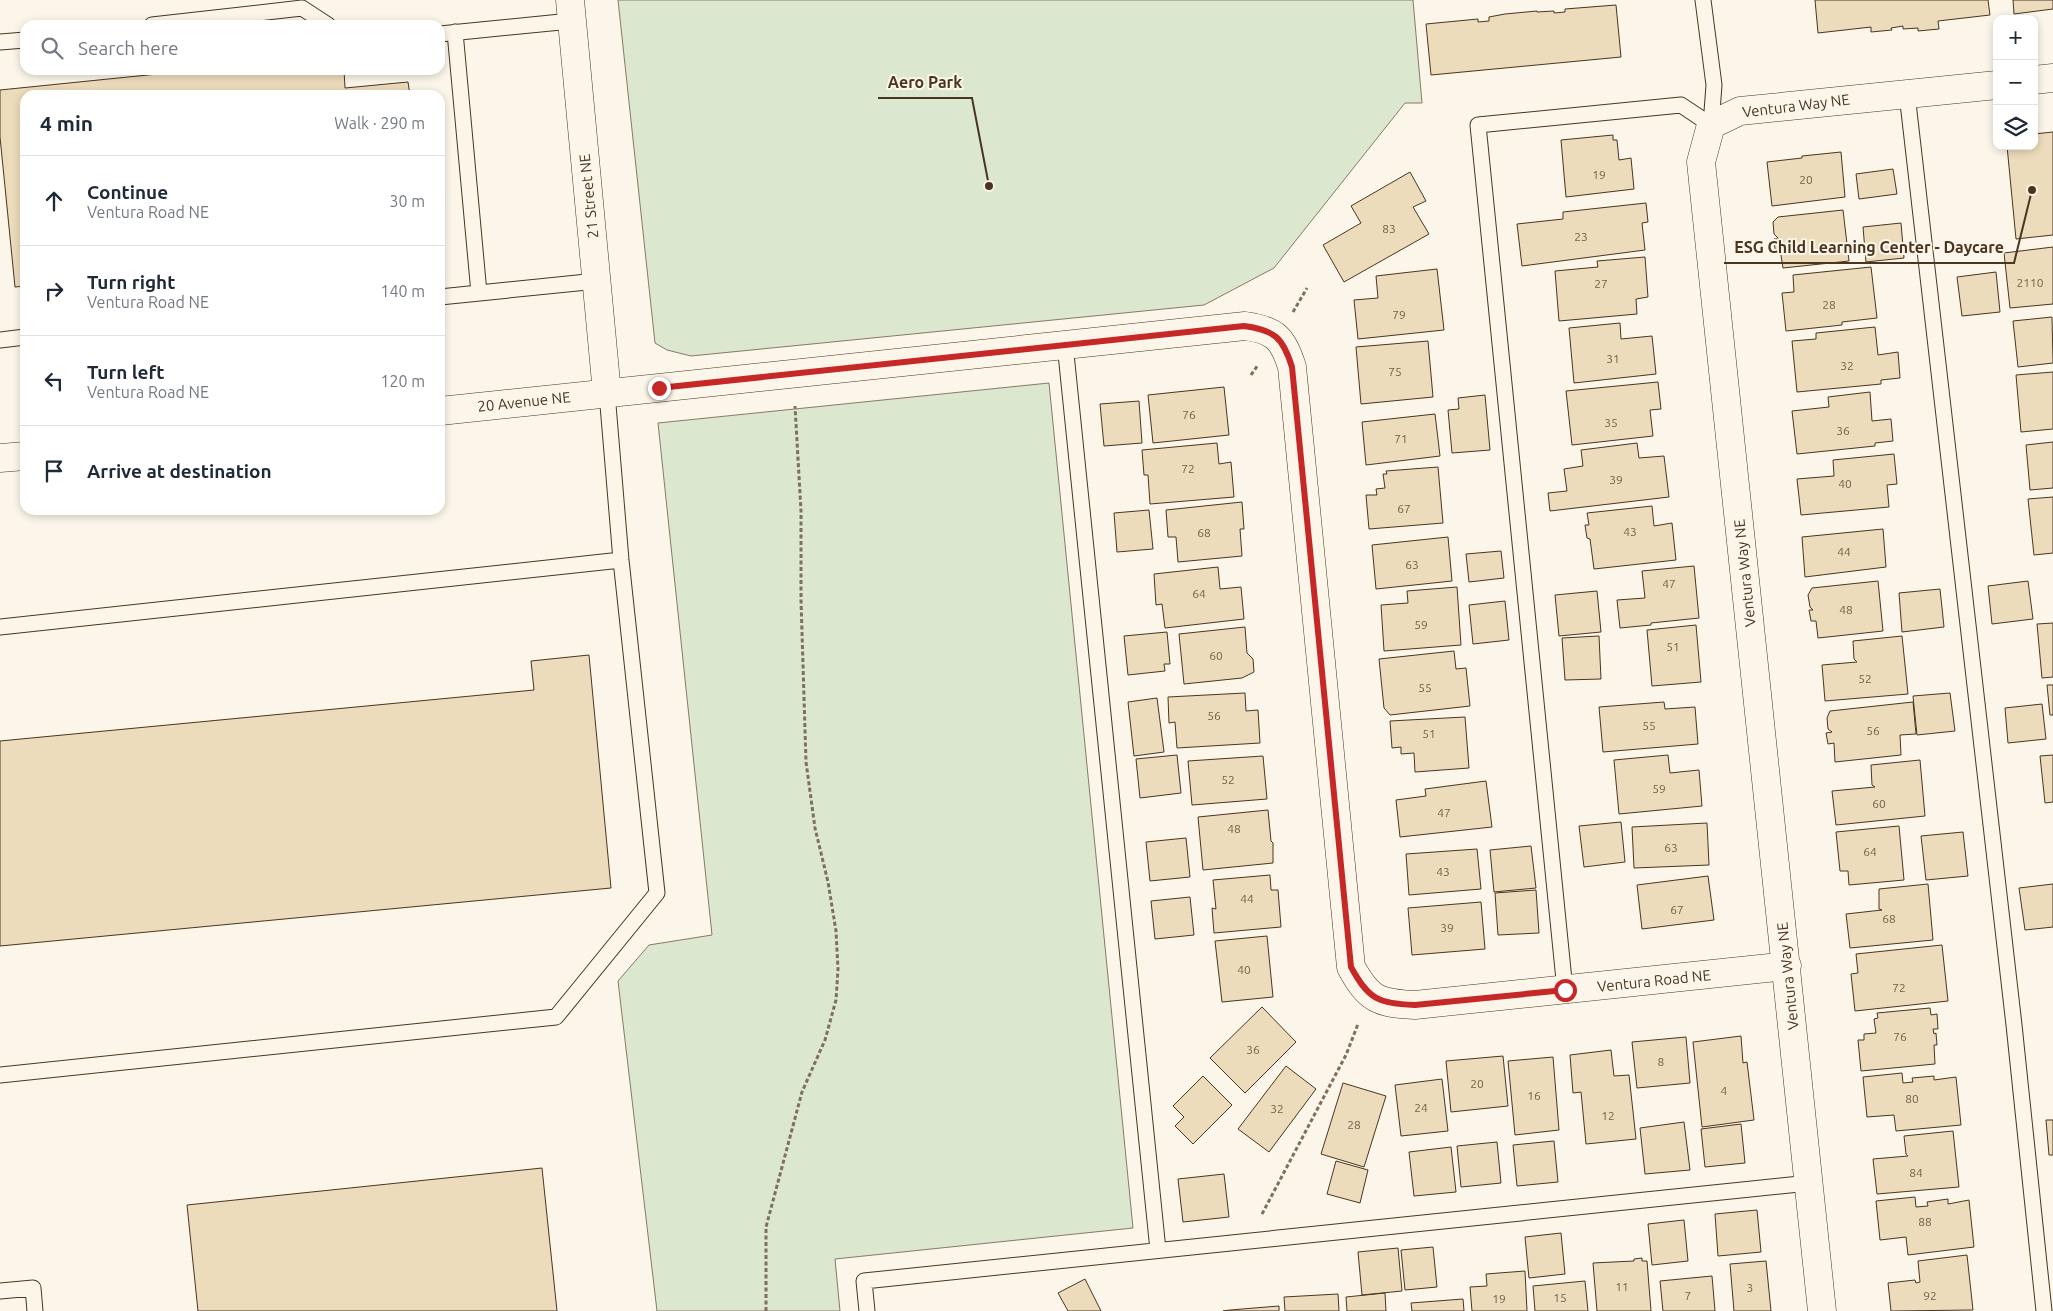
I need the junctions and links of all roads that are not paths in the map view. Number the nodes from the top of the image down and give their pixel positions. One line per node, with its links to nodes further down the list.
1 (1703, 0): 12 (lane)
2 (571, 10): 5 (lane); 13 (street, 21 Street NE)
3 (196, 20): 4 (lane)
4 (320, 20)
5 (447, 33): 14 (lane)
6 (20, 40): 7 (lane)
7 (0, 42)
8 (2053, 78): 9 (street)
9 (2038, 80)
10 (1993, 84): 11 (street, Ventura Way NE)
11 (1907, 94): 12 (street, Ventura Way NE); 34 (lane)
12 (1711, 125): 25 (street, Ventura Way NE); 26 (lane)
13 (598, 281): 14 (lane); 19 (street, 21 Street NE)
14 (479, 293): 15 (lane)
15 (445, 296)
16 (20, 338): 17 (lane)
17 (0, 340)
18 (1064, 344): 19 (street, Ventura Road NE); 26 (street, Ventura Road NE); 29 (lane)
19 (607, 393): 20 (street, 20 Avenue NE); 23 (lane)
20 (445, 410)
21 (20, 456): 22 (street)
22 (0, 458)
23 (621, 560): 24 (lane); 27 (lane)
24 (0, 627)
25 (1787, 966): 26 (street, Ventura Road NE); 28 (street, Ventura Way NE)
26 (1565, 990)
27 (0, 1075)
28 (1809, 1183): 29 (lane); 33 (street, Ventura Way NE)
29 (1158, 1250): 32 (lane)
30 (0, 1291): 31 (lane)
31 (35, 1311)
32 (867, 1311)
33 (1822, 1311)
34 (2044, 1311)

